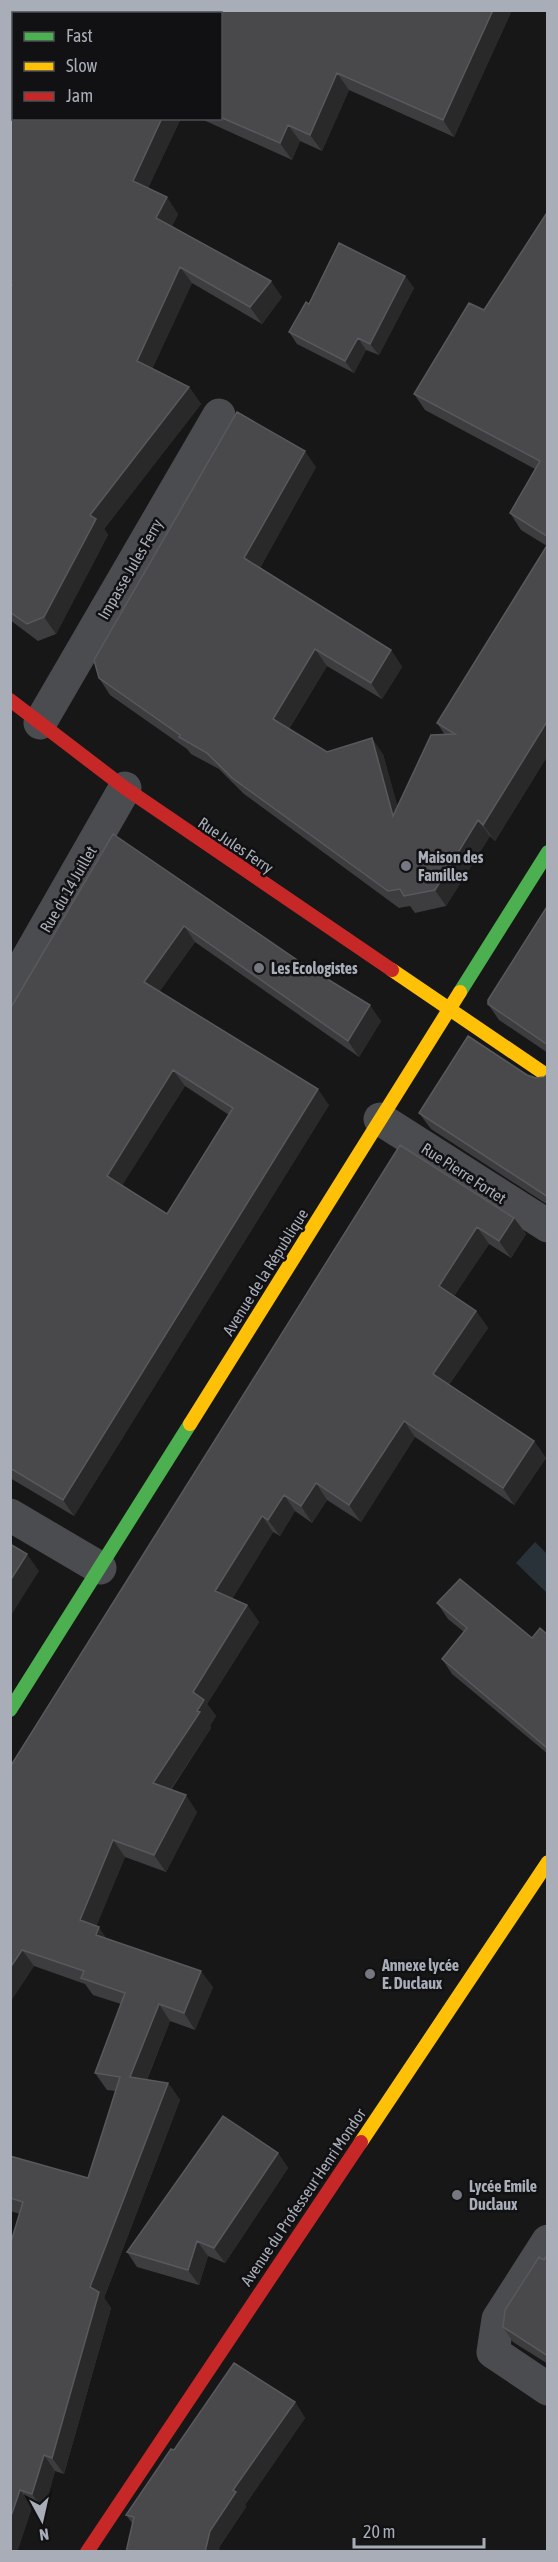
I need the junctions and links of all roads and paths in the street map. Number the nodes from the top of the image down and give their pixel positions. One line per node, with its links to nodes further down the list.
1 (219, 415): 3 (street, Impasse Jules Ferry)
2 (10, 700): 3 (street, Rue Jules Ferry)
3 (40, 723): 4 (street, Rue Jules Ferry)
4 (125, 788): 6 (street, Rue du 14 Juillet); 7 (street, Rue Jules Ferry)
5 (548, 852): 7 (street, Avenue de la République)
6 (10, 989)
7 (449, 1010): 8 (street, Rue Jules Ferry); 9 (street, Avenue de la République)
8 (548, 1076)
9 (380, 1119): 10 (street, Rue Pierre Fortet); 12 (street, Avenue de la République)
10 (548, 1226)
11 (10, 1515): 12 (street)
12 (100, 1568): 13 (street, Avenue de la République)
13 (10, 1710)
14 (548, 1862): 17 (street, Avenue du Professeur Henri Mondor)
15 (548, 2241): 16 (street)
16 (548, 2389)
17 (87, 2552)

